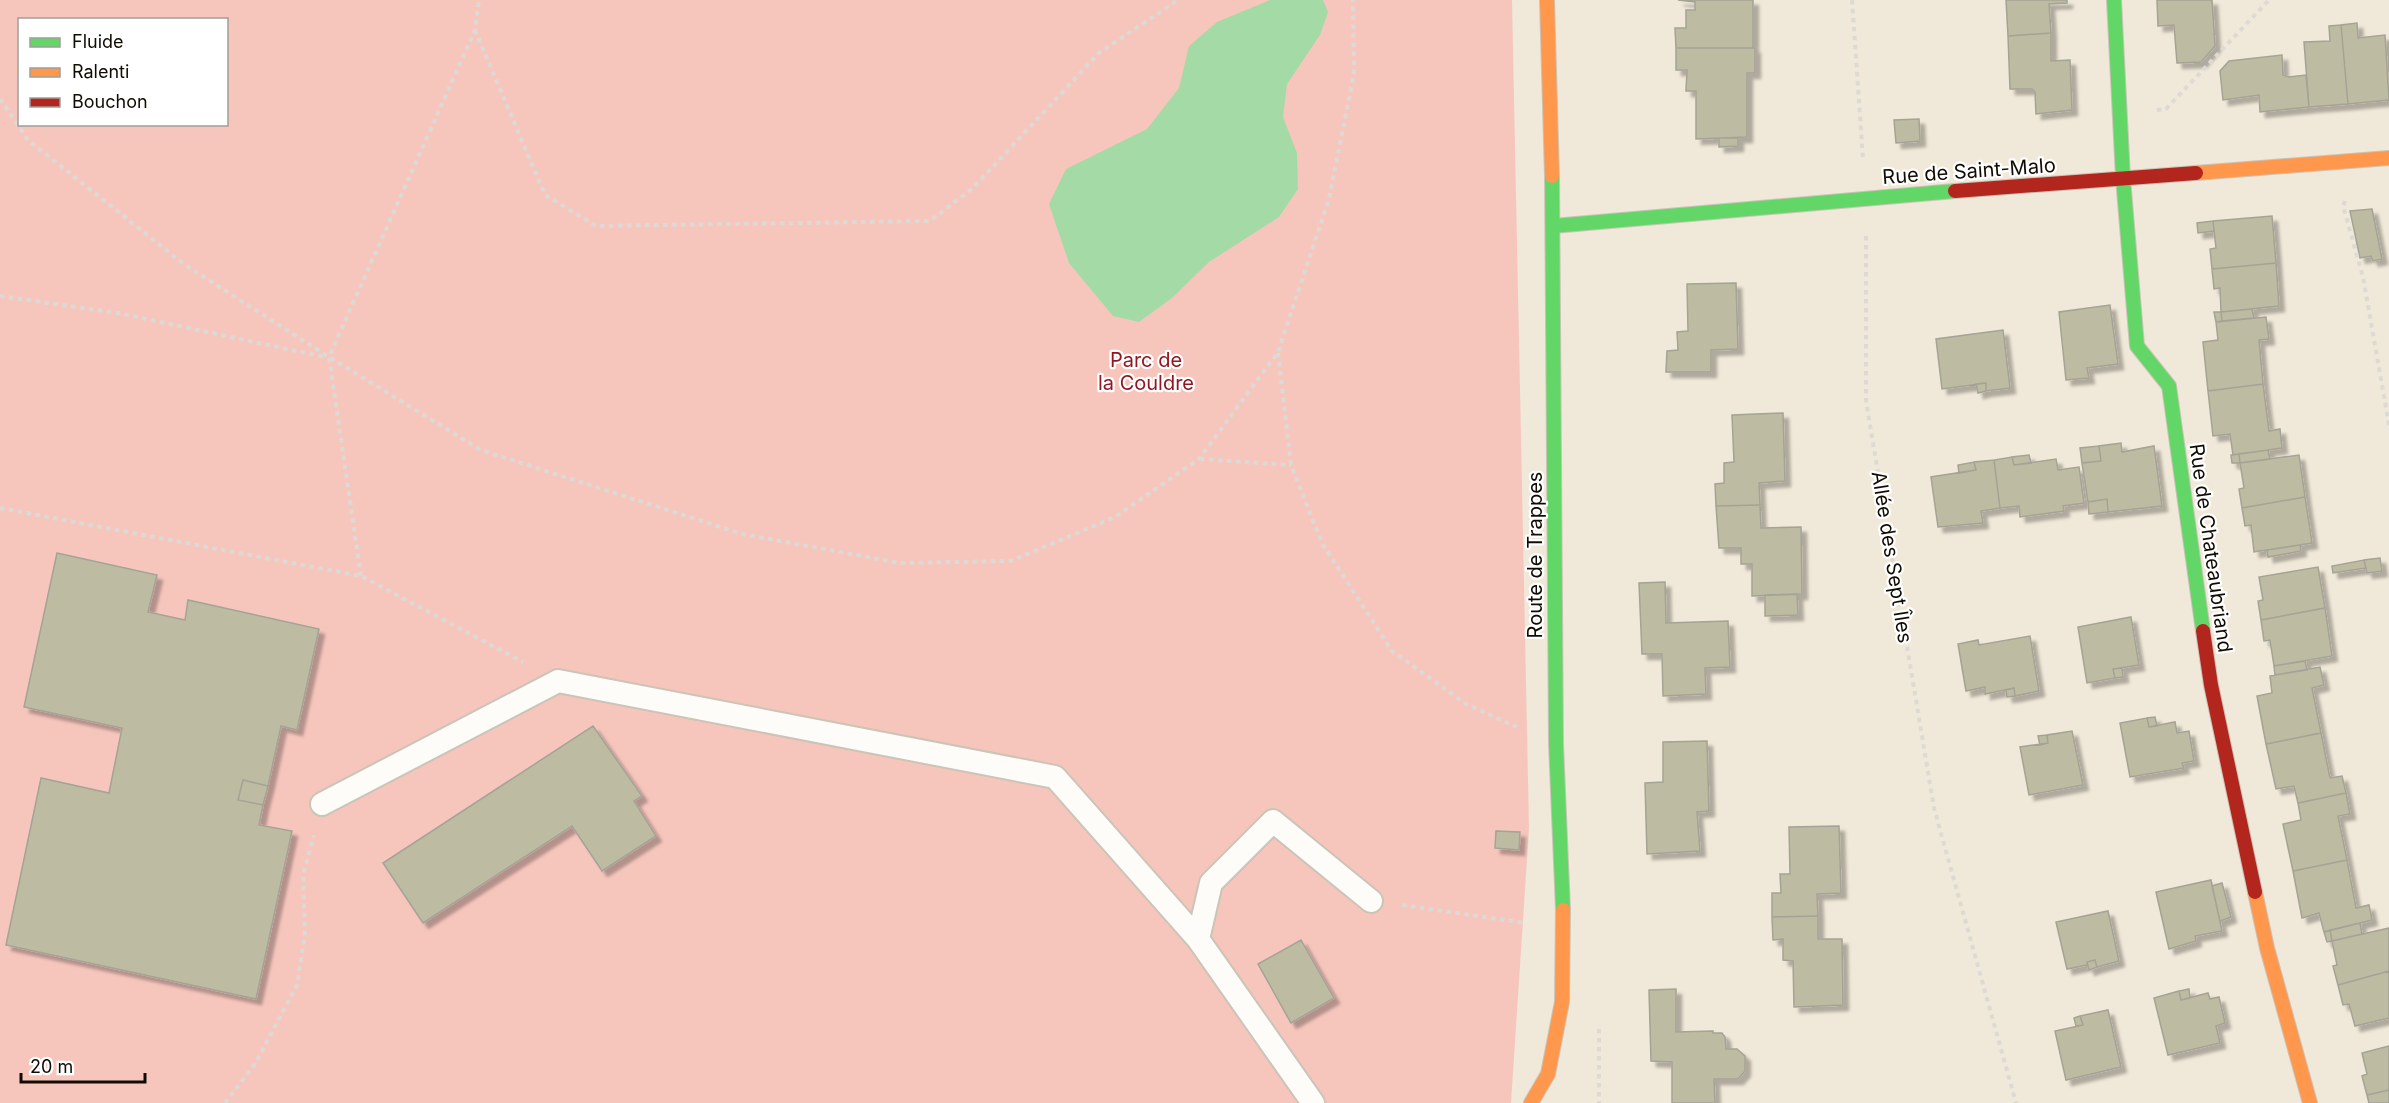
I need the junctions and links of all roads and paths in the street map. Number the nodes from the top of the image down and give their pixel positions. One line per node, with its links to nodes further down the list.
1 (479, 0): 8 (path)
2 (1178, 0): 8 (path)
3 (1353, 0): 19 (path)
4 (1547, 0): 17 (street, Route de Trappes)
5 (1852, 0): 16 (path, Allée des Sept Îles)
6 (2114, 0): 10 (street, Rue de Chateaubriand)
7 (2270, 0): 10 (path)
8 (475, 30): 20 (path)
9 (0, 99): 11 (path)
10 (2120, 113): 14 (street, Rue de Chateaubriand)
11 (18, 125)
12 (18, 126): 20 (path)
13 (2389, 158): 14 (street, Rue de Saint-Malo)
14 (2123, 178): 16 (street, Rue de Saint-Malo); 36 (street, Rue de Chateaubriand)
15 (2346, 194): 21 (path)
16 (1866, 198): 17 (street, Rue de Saint-Malo); 35 (path, Allée des Sept Îles)
17 (1553, 226): 27 (street, Route de Trappes)
18 (0, 296): 20 (path)
19 (1278, 352): 22 (path); 23 (path)
20 (329, 357): 22 (path); 25 (path)
21 (2389, 425)
22 (1199, 459): 23 (path)
23 (1291, 465): 27 (path)
24 (0, 508): 25 (path)
25 (361, 576): 26 (path)
26 (558, 681): 28 (lane); 31 (lane)
27 (1556, 744): 30 (street, Route de Trappes)
28 (322, 804): 32 (path)
29 (1371, 901): 30 (path); 31 (lane)
30 (1564, 929): 34 (street, Route de Trappes)
31 (1198, 939): 33 (lane)
32 (225, 1103)
33 (1314, 1103)
34 (1531, 1103)
35 (2016, 1103)
36 (2310, 1103)

